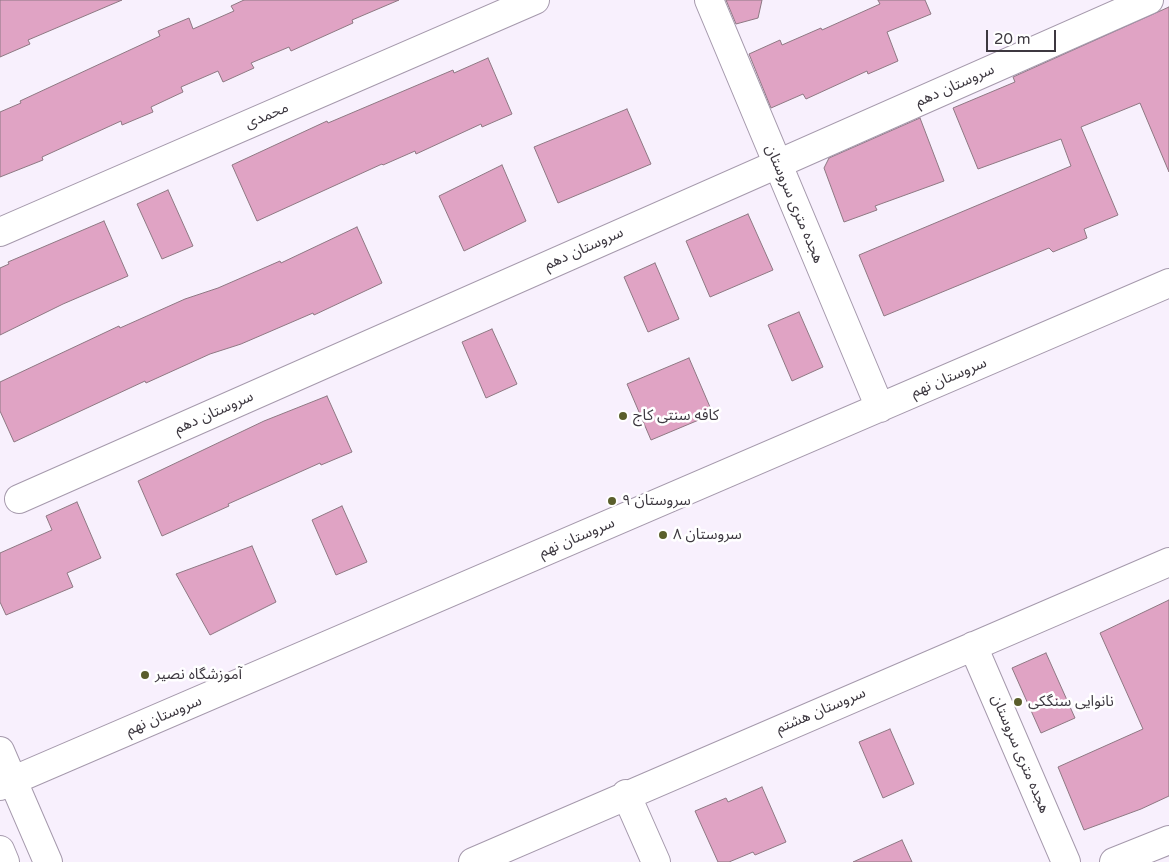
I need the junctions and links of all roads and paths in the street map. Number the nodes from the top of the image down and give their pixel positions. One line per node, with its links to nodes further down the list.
1 (535, 0): 5 (street, محمدی)
2 (709, 0): 4 (street, هجده متری سروستان)
3 (1149, 0): 4 (street, سروستان دهم)
4 (778, 164): 7 (street, هجده متری سروستان); 8 (street, سروستان دهم)
5 (0, 232)
6 (1169, 283): 7 (street, سروستان نهم)
7 (880, 408): 12 (street, سروستان نهم)
8 (20, 499)
9 (1169, 562): 10 (street, سروستان هشتم)
10 (974, 646): 13 (street, سروستان هشتم); 20 (street, هجده متری سروستان)
11 (0, 751): 12 (street)
12 (6, 783): 17 (street)
13 (626, 794): 18 (street, سروستان هشتم); 19 (street)
14 (1169, 840): 21 (street)
15 (0, 850): 16 (street)
16 (5, 862)
17 (48, 862)
18 (473, 862)
19 (656, 862)
20 (1066, 862)
21 (1114, 862)

